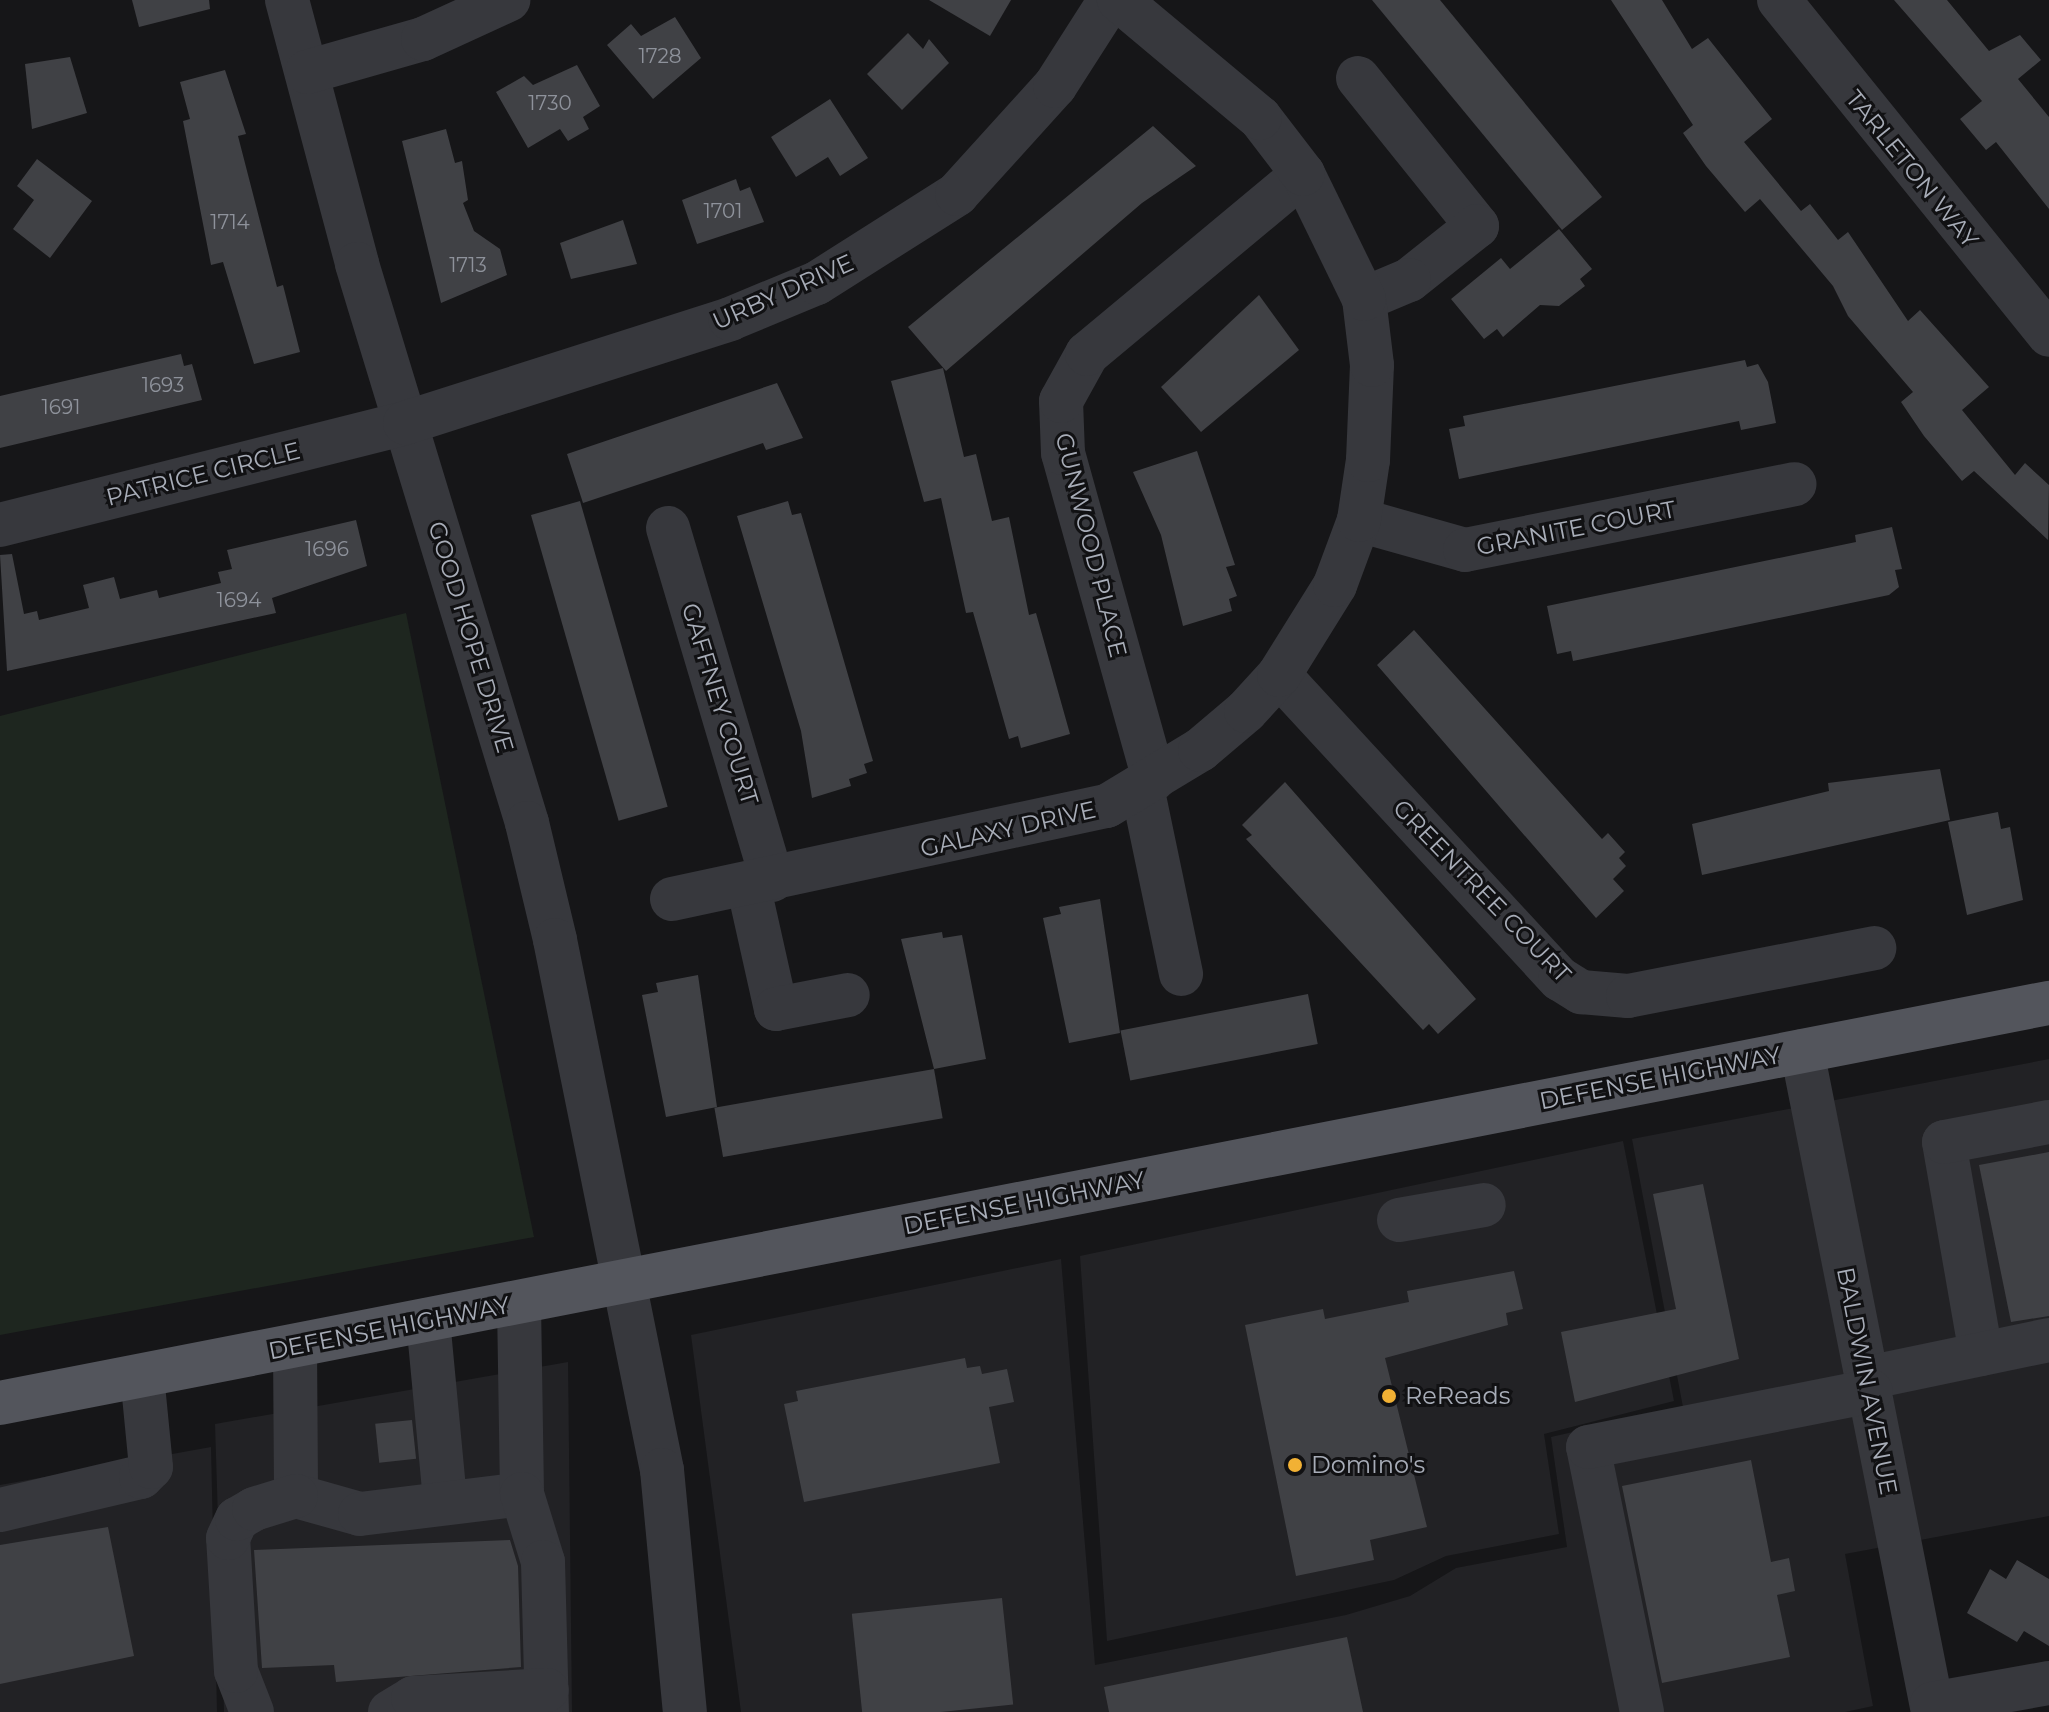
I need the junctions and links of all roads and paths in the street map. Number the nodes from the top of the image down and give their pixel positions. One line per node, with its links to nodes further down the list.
1 (287, 0): 6 (street, GOOD HOPE DRIVE)
2 (508, 0): 6 (street)
3 (1110, 0): 11 (street, URBY DRIVE)
4 (1119, 0): 8 (street, GALAXY DRIVE)
5 (1779, 0): 10 (street, TARLETON WAY)
6 (307, 72): 11 (street, GOOD HOPE DRIVE)
7 (1358, 78): 9 (street)
8 (1303, 174): 9 (street, GALAXY DRIVE); 17 (street, GUNWOOD PLACE)
9 (1364, 299): 13 (street, GALAXY DRIVE)
10 (2049, 335)
11 (405, 423): 14 (street, PATRICE CIRCLE); 28 (street, GOOD HOPE DRIVE)
12 (1794, 484): 13 (street, GRANITE COURT)
13 (1359, 520): 16 (street, GALAXY DRIVE)
14 (0, 525)
15 (668, 528): 18 (street, GAFFNEY COURT)
16 (1279, 675): 17 (street, GALAXY DRIVE); 20 (street, GREENTREE COURT)
17 (1148, 783): 18 (street, GALAXY DRIVE); 21 (street, GUNWOOD PLACE)
18 (760, 882): 19 (street, GALAXY DRIVE); 22 (street, GAFFNEY COURT)
19 (672, 899)
20 (1874, 948)
21 (1181, 974)
22 (848, 995)
23 (2049, 1003): 24 (main road, DEFENSE HIGHWAY)
24 (1802, 1051): 28 (main road, DEFENSE HIGHWAY); 35 (street, BALDWIN AVENUE)
25 (2049, 1122): 33 (street)
26 (1484, 1205): 27 (street)
27 (1399, 1220)
28 (622, 1283): 29 (main road, DEFENSE HIGHWAY); 46 (street, GOOD HOPE DRIVE)
29 (519, 1303): 30 (main road, DEFENSE HIGHWAY); 37 (street)
30 (428, 1320): 32 (main road, DEFENSE HIGHWAY); 39 (street)
31 (2049, 1340): 33 (street)
32 (295, 1346): 34 (main road, DEFENSE HIGHWAY); 38 (street)
33 (1981, 1354): 35 (street)
34 (142, 1376): 36 (main road, DEFENSE HIGHWAY); 40 (street)
35 (1868, 1384): 43 (street, BALDWIN AVENUE); 47 (street)
36 (0, 1403)
37 (522, 1494): 39 (street); 42 (street)
38 (296, 1496): 39 (street); 44 (street)
39 (445, 1501)
40 (0, 1510)
41 (2049, 1683): 43 (street)
42 (547, 1701): 45 (street)
43 (1932, 1708)
44 (252, 1712)
45 (390, 1712)
46 (685, 1712)
47 (1642, 1712)

